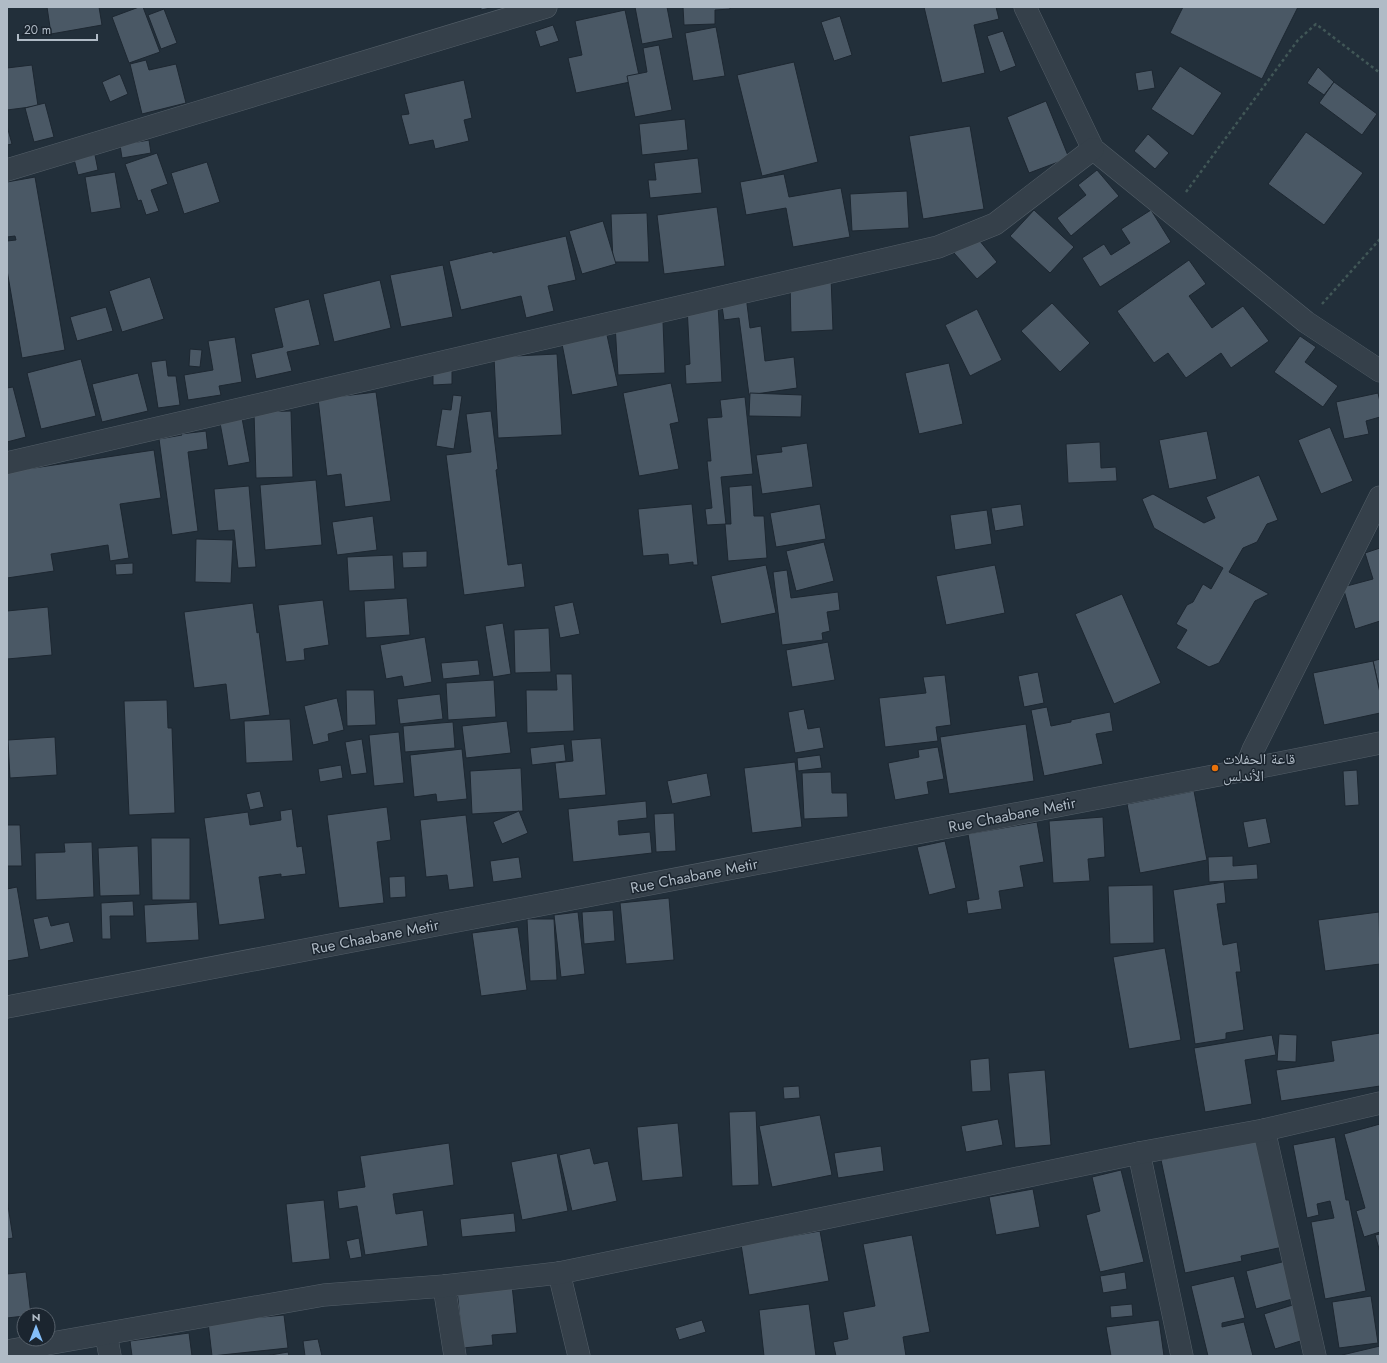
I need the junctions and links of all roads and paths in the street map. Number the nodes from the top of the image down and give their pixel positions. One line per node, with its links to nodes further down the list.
1 (546, 7): 5 (street)
2 (1025, 7): 4 (street)
3 (1380, 73): 6 (path)
4 (1093, 149): 6 (street); 10 (street)
5 (7, 170)
6 (1171, 213): 8 (street)
7 (1380, 239): 8 (path)
8 (1306, 322): 9 (street)
9 (1380, 371)
10 (7, 463)
11 (1380, 497): 13 (street)
12 (1380, 743): 13 (street, Rue Chaabane Metir)
13 (1245, 770): 14 (street, Rue Chaabane Metir)
14 (7, 1007)
15 (1380, 1103): 16 (street)
16 (1264, 1130): 17 (street); 26 (street)
17 (1139, 1153): 18 (street); 25 (street)
18 (559, 1273): 19 (street); 24 (street)
19 (444, 1286): 20 (street); 23 (street)
20 (106, 1334): 21 (street); 22 (street)
21 (7, 1351)
22 (110, 1356)
23 (455, 1356)
24 (579, 1356)
25 (1182, 1356)
26 (1315, 1356)

